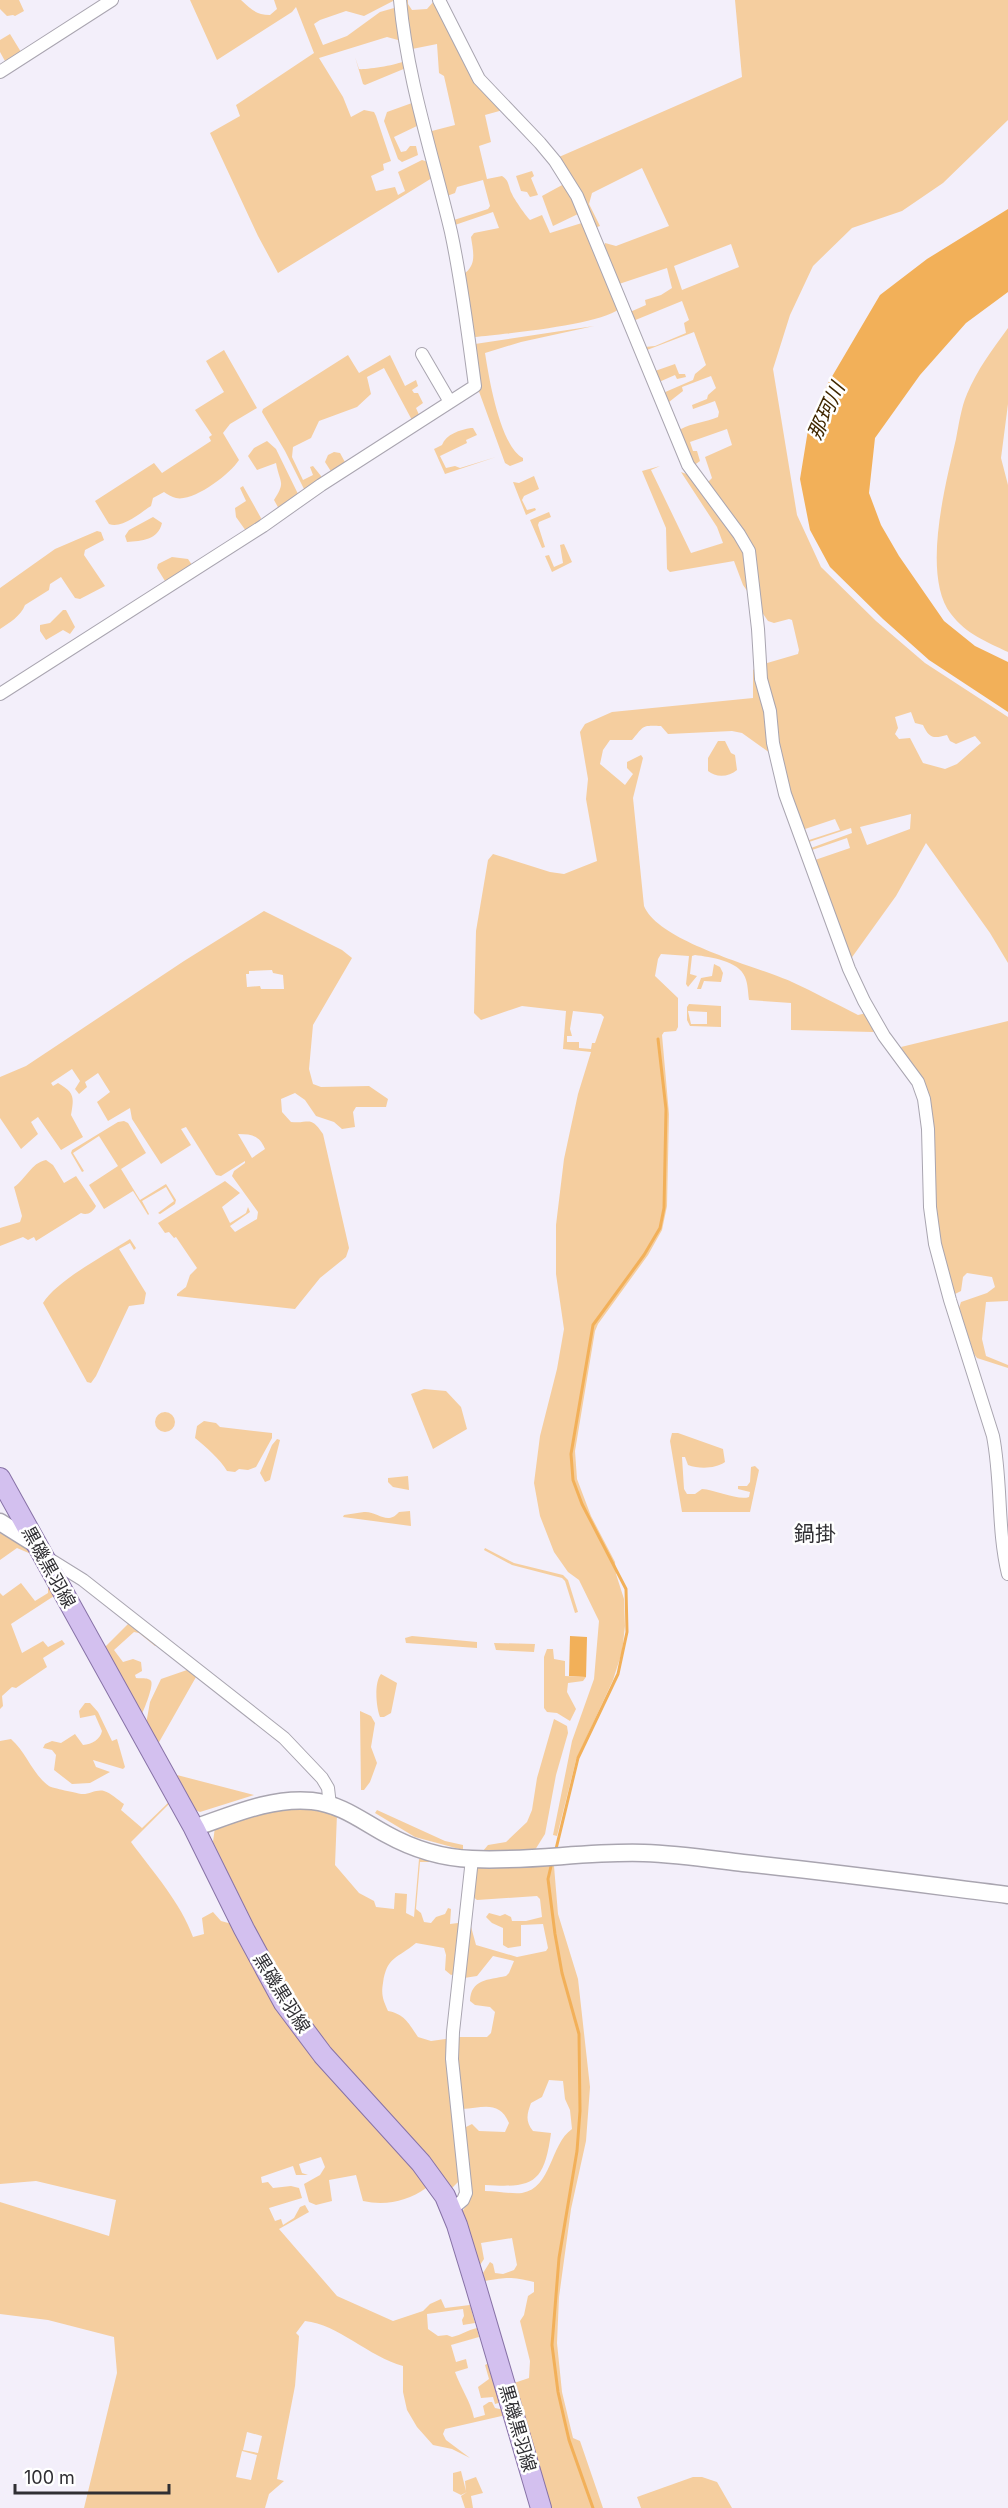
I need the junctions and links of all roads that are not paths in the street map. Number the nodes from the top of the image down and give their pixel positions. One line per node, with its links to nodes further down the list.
1 (112, 0): 4 (street)
2 (400, 0): 6 (street)
3 (439, 0): 11 (street)
4 (0, 72)
5 (422, 354): 6 (street)
6 (450, 402): 7 (street)
7 (0, 694)
8 (0, 1478): 10 (main road, 黒磯黒羽線)
9 (0, 1522): 10 (street)
10 (38, 1549): 12 (street); 13 (main road, 黒磯黒羽線)
11 (1008, 1574)
12 (330, 1804): 13 (street); 14 (street)
13 (194, 1828): 16 (main road, 黒磯黒羽線)
14 (472, 1859): 15 (street); 16 (street)
15 (1008, 1895)
16 (452, 2210): 17 (main road, 黒磯黒羽線)
17 (541, 2508)

